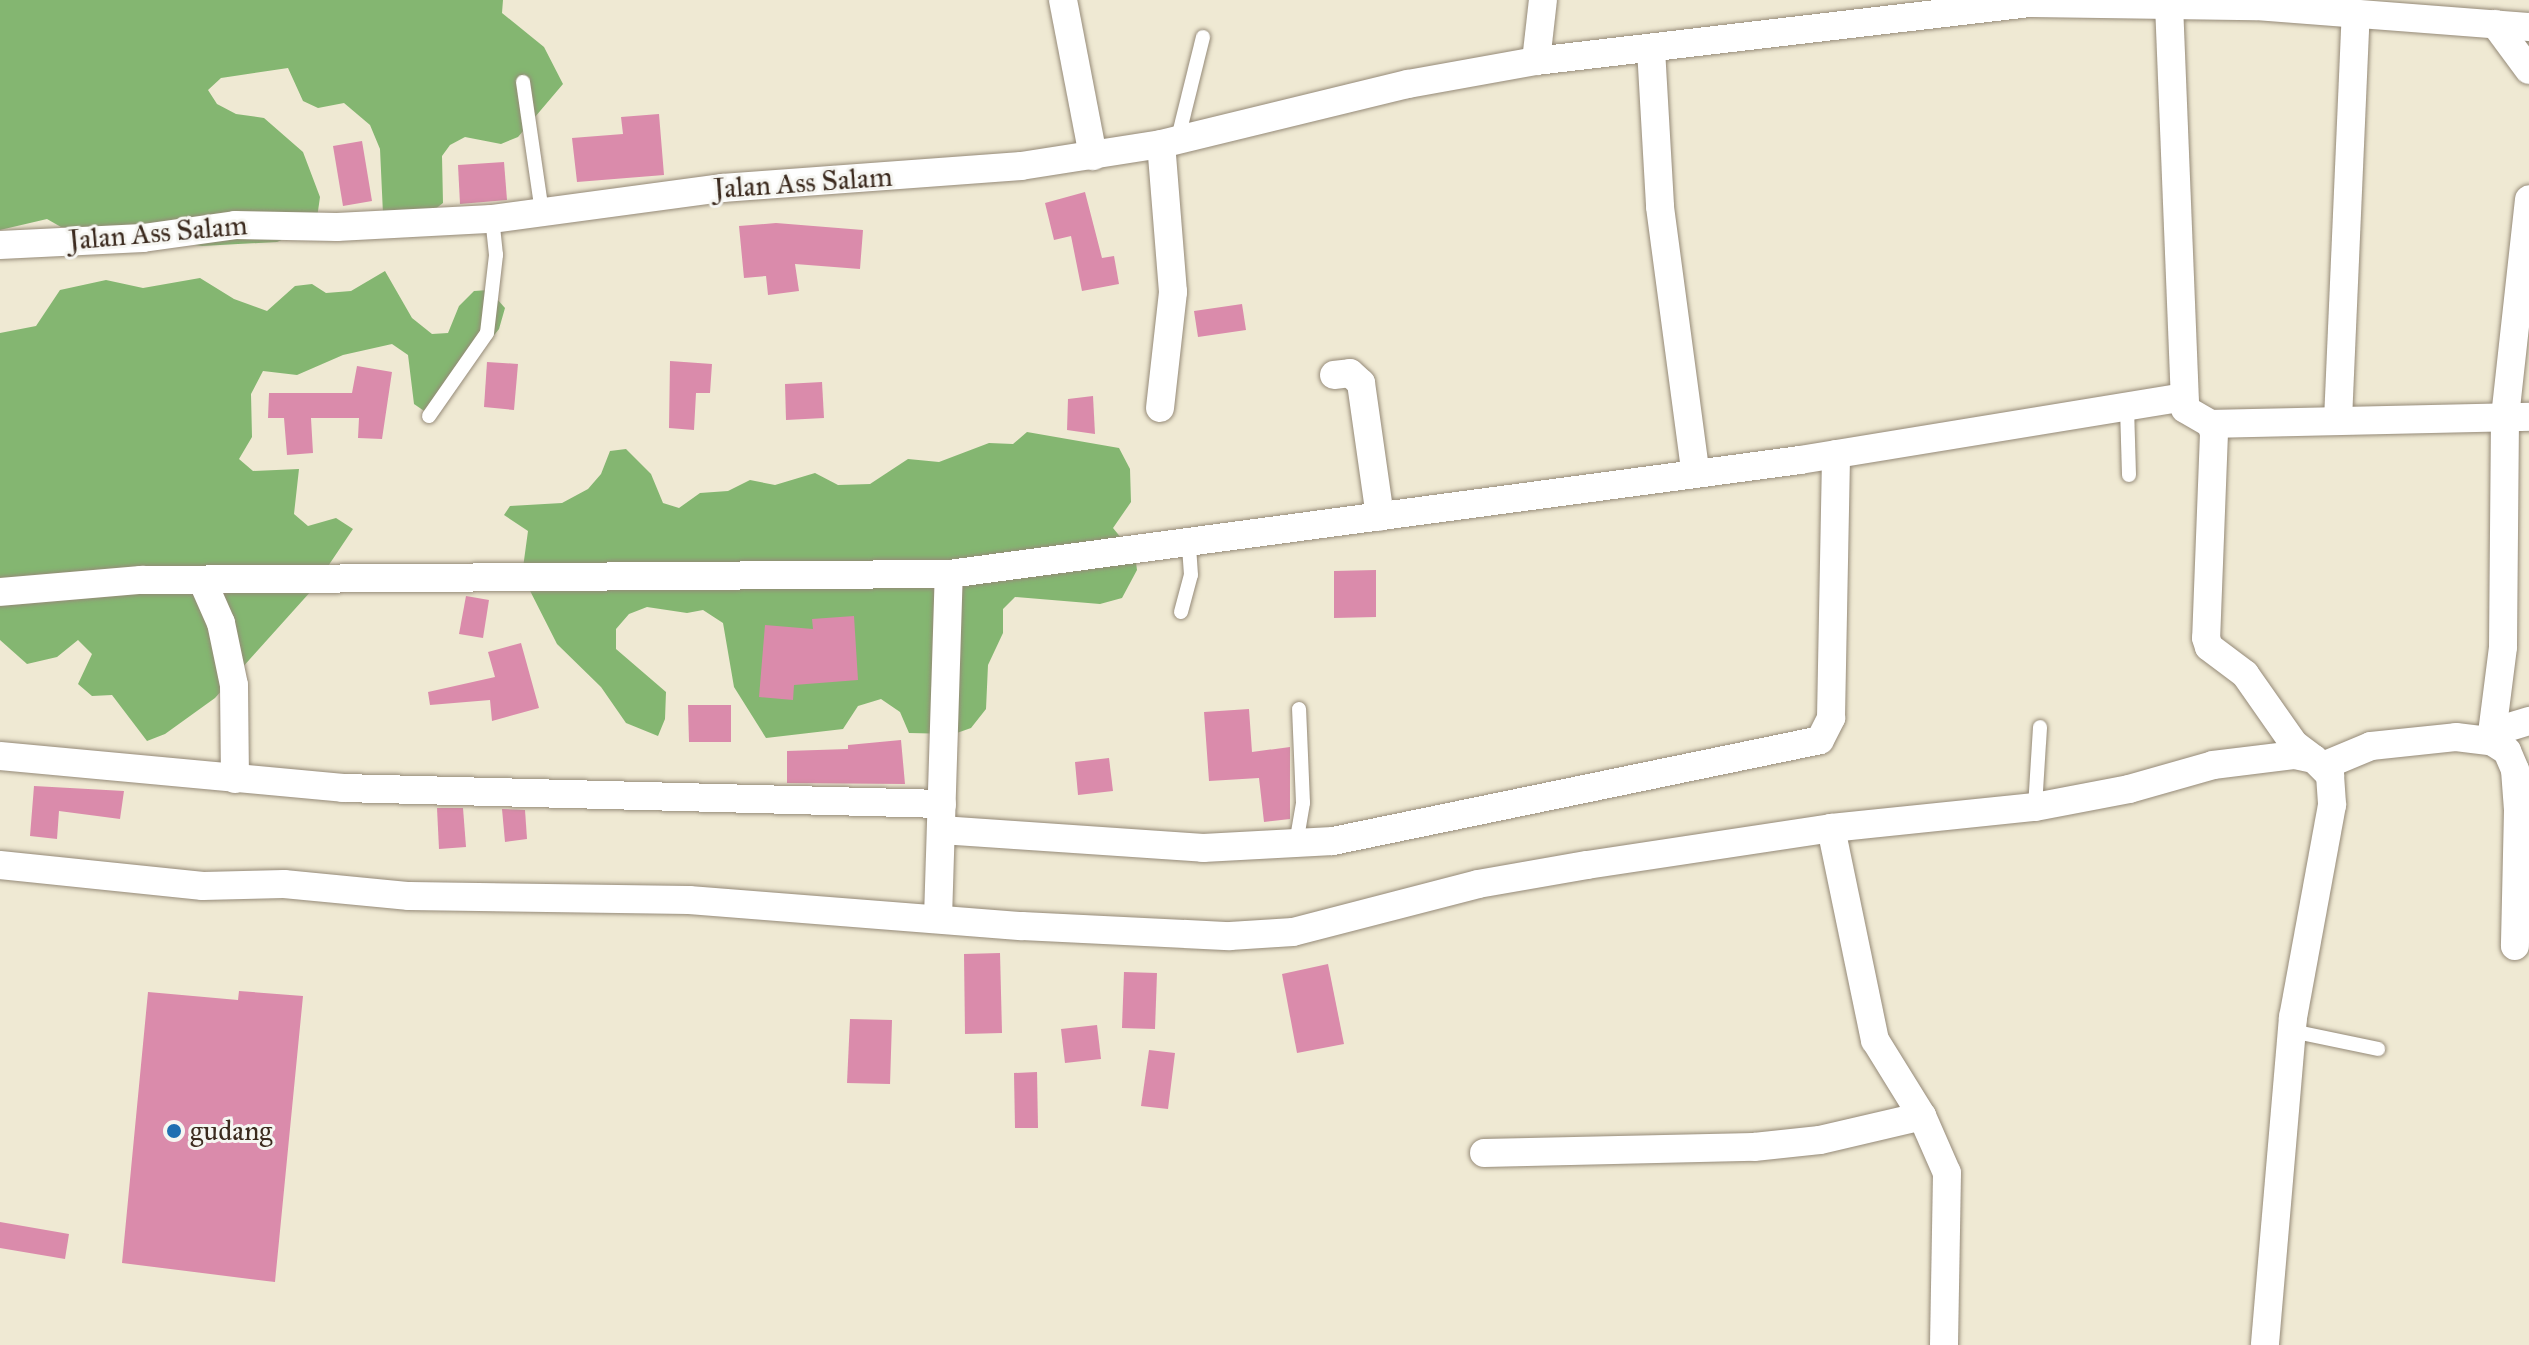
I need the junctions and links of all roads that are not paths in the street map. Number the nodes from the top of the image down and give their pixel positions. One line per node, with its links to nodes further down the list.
1 (1063, 0): 13 (street)
2 (1543, 0): 9 (street)
3 (2169, 4): 4 (street, Jalan Ass Salam); 8 (street, Jalan Ass Salam); 19 (street)
4 (2356, 14): 5 (street, Jalan Ass Salam); 24 (street)
5 (2495, 24): 6 (street, Jalan Ass Salam); 10 (street)
6 (2529, 27)
7 (1203, 37): 12 (lane)
8 (1651, 49): 9 (street, Jalan Ass Salam); 27 (street)
9 (1536, 61): 12 (street, Jalan Ass Salam)
10 (2529, 70)
11 (523, 82): 15 (lane)
12 (1169, 141): 13 (street, Jalan Ass Salam); 21 (street)
13 (1093, 156): 15 (street, Jalan Ass Salam)
14 (2529, 199): 23 (street)
15 (542, 212): 16 (street, Jalan Ass Salam)
16 (492, 219): 17 (street, Jalan Ass Salam); 22 (lane)
17 (0, 245)
18 (1334, 375): 29 (street)
19 (2184, 397): 20 (street); 25 (street)
20 (2127, 407): 26 (street); 28 (lane)
21 (1160, 408)
22 (429, 416)
23 (2517, 417): 24 (street); 38 (street)
24 (2338, 420): 25 (street)
25 (2211, 424): 40 (street)
26 (1836, 454): 27 (street); 45 (street)
27 (1695, 471): 29 (street)
28 (2129, 475)
29 (1380, 517): 30 (street)
30 (1189, 543): 31 (street); 34 (lane)
31 (949, 574): 32 (street); 43 (street)
32 (202, 580): 33 (street); 41 (street)
33 (0, 592)
34 (1181, 612)
35 (1299, 709): 45 (lane)
36 (2529, 721): 38 (street)
37 (2040, 727): 42 (lane)
38 (2492, 736): 40 (street); 48 (street)
39 (0, 756): 41 (street)
40 (2318, 763): 42 (street); 49 (street)
41 (235, 779): 43 (street)
42 (2035, 807): 44 (street)
43 (942, 817): 45 (street); 47 (street)
44 (1831, 828): 47 (street); 51 (street)
45 (1296, 845)
46 (0, 865): 47 (street)
47 (938, 918)
48 (2515, 946)
49 (2292, 1031): 50 (lane); 54 (street)
50 (2378, 1049)
51 (1922, 1116): 52 (street); 53 (street)
52 (1484, 1153)
53 (1944, 1345)
54 (2265, 1345)

